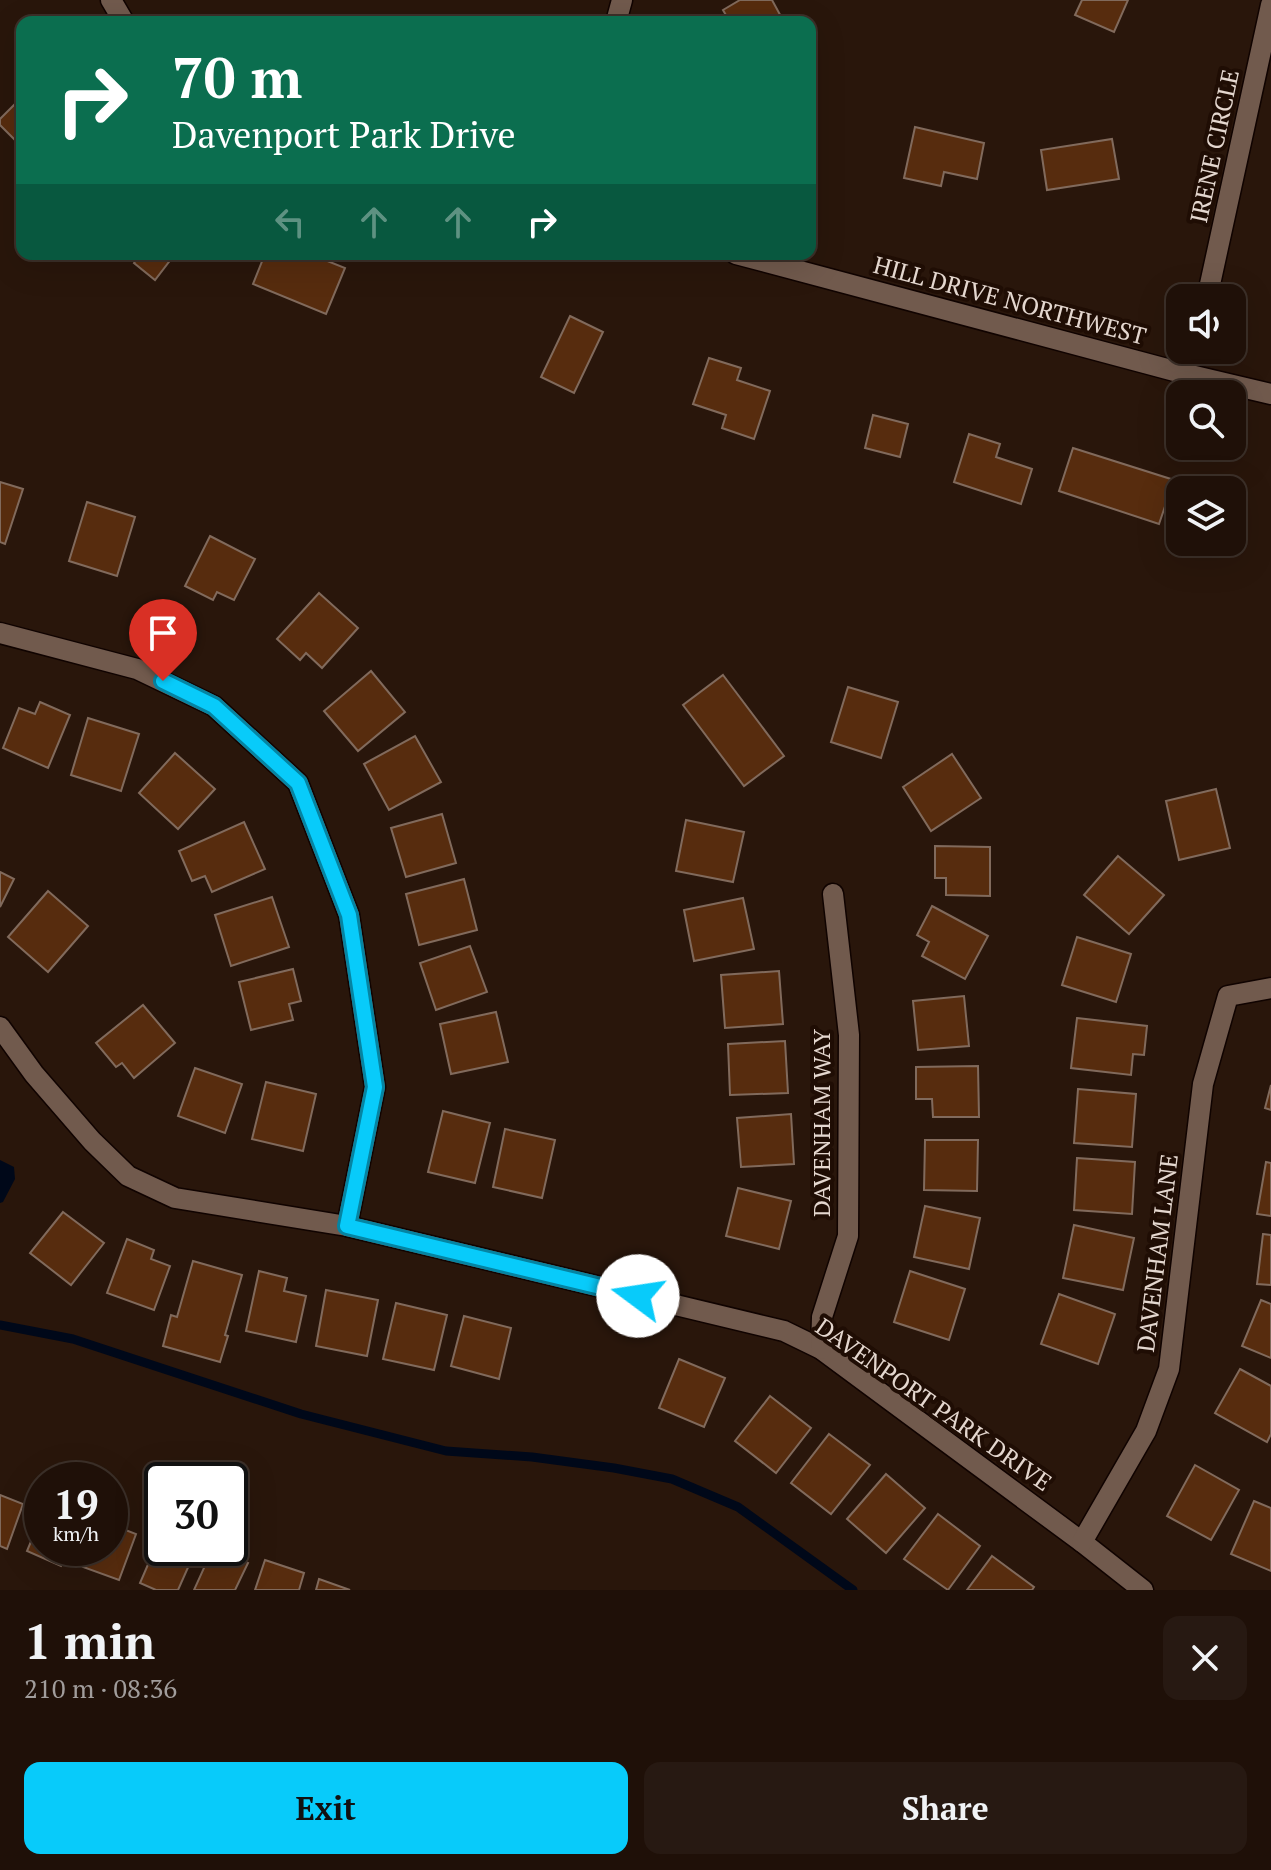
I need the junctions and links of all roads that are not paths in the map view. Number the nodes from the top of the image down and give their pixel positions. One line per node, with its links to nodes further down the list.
1 (1271, 5): 3 (street, IRENE CIRCLE)
2 (758, 260): 5 (street, HILL DRIVE NORTHWEST)
3 (1210, 284)
4 (1185, 364): 5 (street)
5 (1182, 373): 6 (street, HILL DRIVE NORTHWEST)
6 (1271, 394)
7 (0, 633): 11 (street)
8 (833, 894): 12 (street, DAVENHAM WAY)
9 (1271, 988): 13 (street, DAVENHAM LANE)
10 (0, 1027): 11 (street, DAVENPORT PARK DRIVE)
11 (347, 1226): 12 (street, DAVENPORT PARK DRIVE)
12 (821, 1349): 13 (street, DAVENPORT PARK DRIVE)
13 (1082, 1542): 14 (street, DAVENPORT PARK DRIVE)
14 (1143, 1590)

